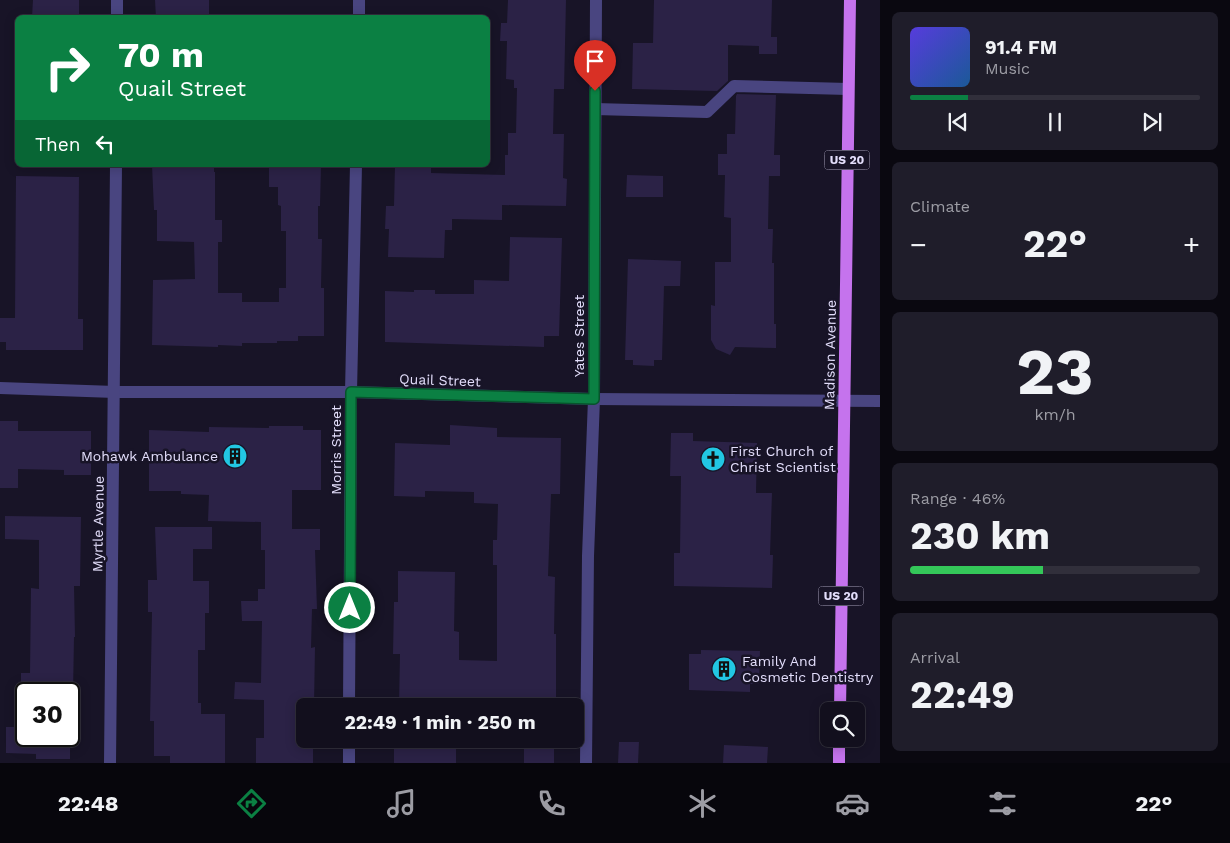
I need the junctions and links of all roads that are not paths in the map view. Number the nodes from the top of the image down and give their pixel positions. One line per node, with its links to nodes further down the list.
1 (117, 0): 5 (street)
2 (359, 0): 6 (street)
3 (596, 0): 8 (street, Yates Street)
4 (850, 0): 7 (main road, Madison Avenue / US 20)
5 (117, 15)
6 (358, 15)
7 (848, 89): 8 (street); 15 (main road, Madison Avenue / US 20)
8 (595, 109): 14 (street, Yates Street)
9 (116, 167): 12 (street, Myrtle Avenue)
10 (356, 167): 13 (street, Morris Street)
11 (0, 388): 12 (street, Quail Street)
12 (115, 392): 13 (street, Quail Street); 21 (street, Myrtle Avenue)
13 (351, 392): 14 (street, Quail Street); 17 (street, Morris Street)
14 (594, 399): 15 (street, Quail Street); 23 (street, Yates Street)
15 (844, 401): 16 (street, Quail Street); 18 (main road, Madison Avenue / US 20)
16 (880, 401)
17 (349, 698)
18 (840, 702)
19 (839, 747): 24 (main road)
20 (349, 748): 22 (street)
21 (110, 763)
22 (349, 763)
23 (586, 763)
24 (839, 763)

